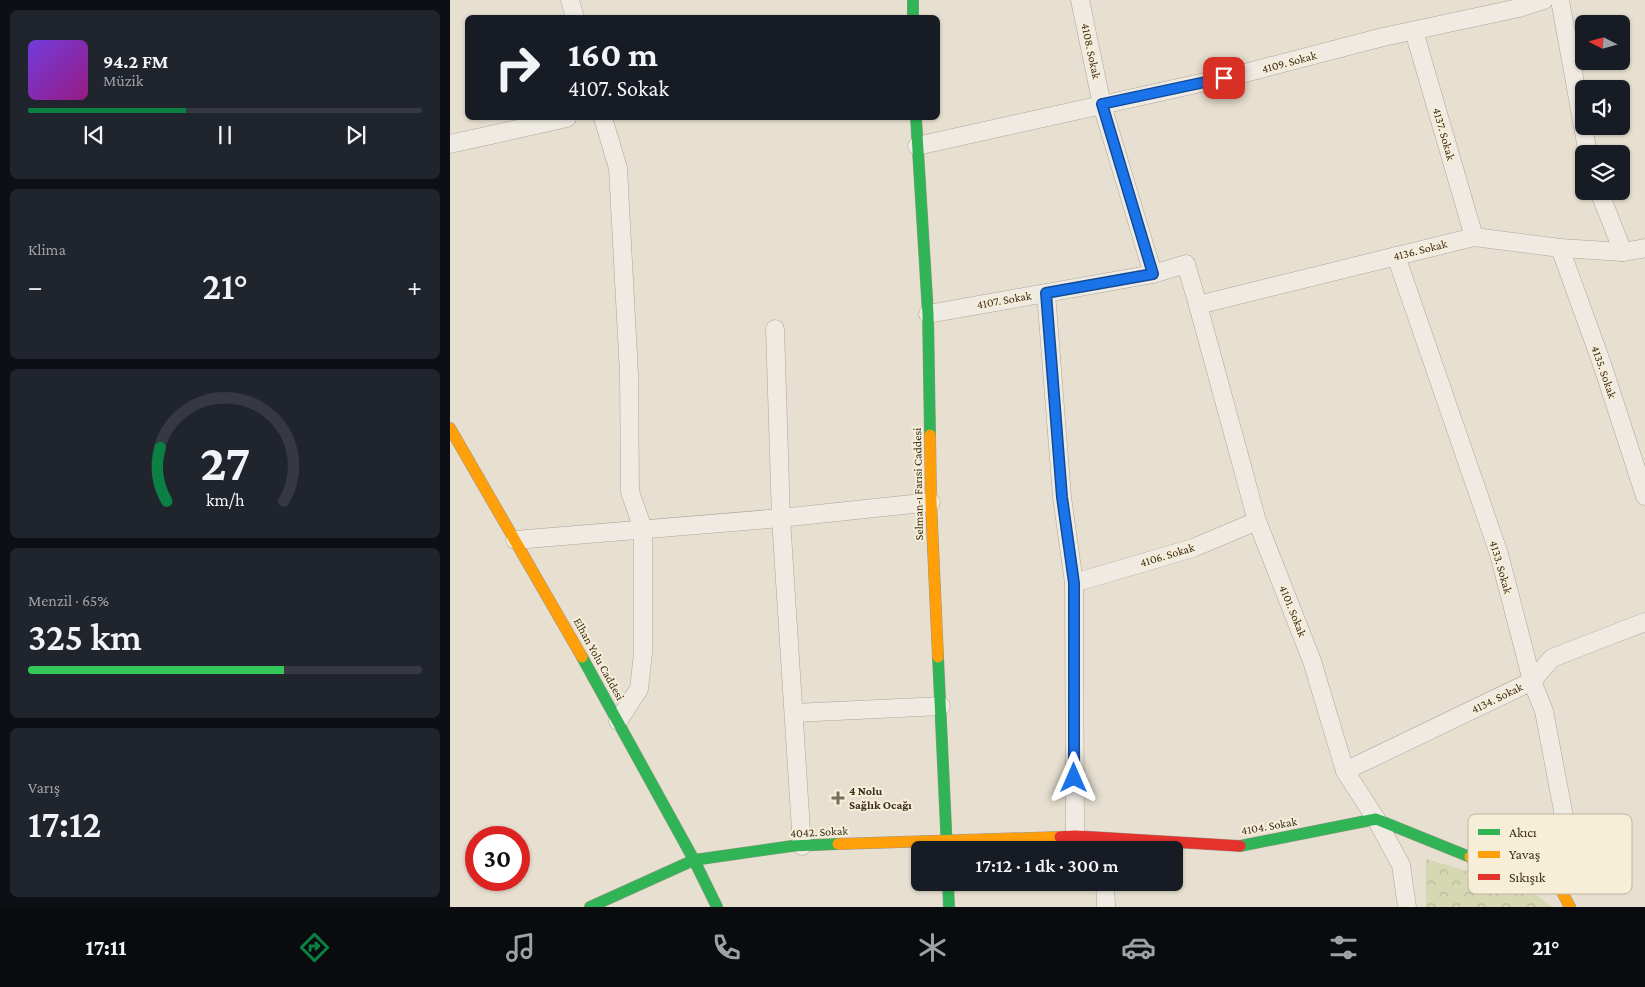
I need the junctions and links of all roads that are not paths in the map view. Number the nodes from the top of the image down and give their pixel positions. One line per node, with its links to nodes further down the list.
1 (570, 0): 6 (street)
2 (913, 0): 7 (street)
3 (1080, 0): 9 (street, 4108. Sokak)
4 (1544, 0): 8 (street, 4109. Sokak)
5 (1560, 0): 14 (street)
6 (574, 15)
7 (913, 15)
8 (1414, 31): 9 (street, 4109. Sokak); 17 (street, 4137. Sokak)
9 (1102, 104): 15 (street, 4109. Sokak); 22 (street, 4108. Sokak)
10 (558, 120): 13 (street)
11 (604, 120): 32 (street)
12 (916, 120): 15 (street, Selman-ı Farısi Caddesi)
13 (450, 144)
14 (1586, 145)
15 (917, 146): 25 (street, Selman-ı Farısi Caddesi)
16 (1603, 200): 20 (street)
17 (1474, 237): 18 (street, 4136. Sokak); 21 (street, 4136. Sokak)
18 (1560, 248): 20 (street, 4136. Sokak); 28 (street, 4135. Sokak)
19 (1645, 248): 20 (street, 4136. Sokak)
20 (1623, 252)
21 (1396, 256): 24 (street, 4136. Sokak); 36 (street, 4133. Sokak)
22 (1153, 274): 23 (street, 4107. Sokak); 24 (street, 4107. Sokak)
23 (1046, 293): 25 (street, 4107. Sokak); 34 (street)
24 (1198, 305): 31 (street, 4101. Sokak)
25 (928, 314): 29 (street, Selman-ı Farısi Caddesi)
26 (775, 329): 30 (street)
27 (450, 428): 33 (street, Elhan Yolu Caddesi)
28 (1645, 496)
29 (931, 502): 30 (street); 37 (street, Selman-ı Farısi Caddesi)
30 (781, 518): 32 (street); 38 (street)
31 (1257, 521): 34 (street, 4106. Sokak); 40 (street, 4101. Sokak)
32 (643, 529): 33 (street); 39 (street)
33 (515, 540): 39 (street, Elhan Yolu Caddesi)
34 (1074, 583): 43 (street)
35 (1645, 622): 36 (street, 4134. Sokak)
36 (1532, 681): 40 (street, 4134. Sokak); 41 (street, 4133. Sokak)
37 (941, 706): 38 (street); 44 (street, Selman-ı Farısi Caddesi)
38 (794, 713): 49 (street)
39 (618, 722): 51 (street, Elhan Yolu Caddesi)
40 (1345, 770): 42 (street, 4101. Sokak)
41 (1564, 814)
42 (1376, 819): 48 (street, 4104. Sokak); 50 (street); 59 (street, 4101. Sokak)
43 (1075, 836): 45 (street, 4104. Sokak); 46 (street, 4104. Sokak)
44 (947, 841)
45 (1004, 841)
46 (1096, 841)
47 (911, 845): 49 (street, 4042. Sokak)
48 (1183, 845)
49 (802, 846): 51 (street, 4042. Sokak)
50 (1468, 856)
51 (694, 860): 55 (street, 4042. Sokak); 56 (street, Elhan Yolu Caddesi)
52 (948, 891): 57 (street)
53 (1106, 891): 58 (street)
54 (1563, 894): 60 (street)
55 (590, 907)
56 (717, 907)
57 (949, 907)
58 (1106, 907)
59 (1407, 907)
60 (1570, 907)

